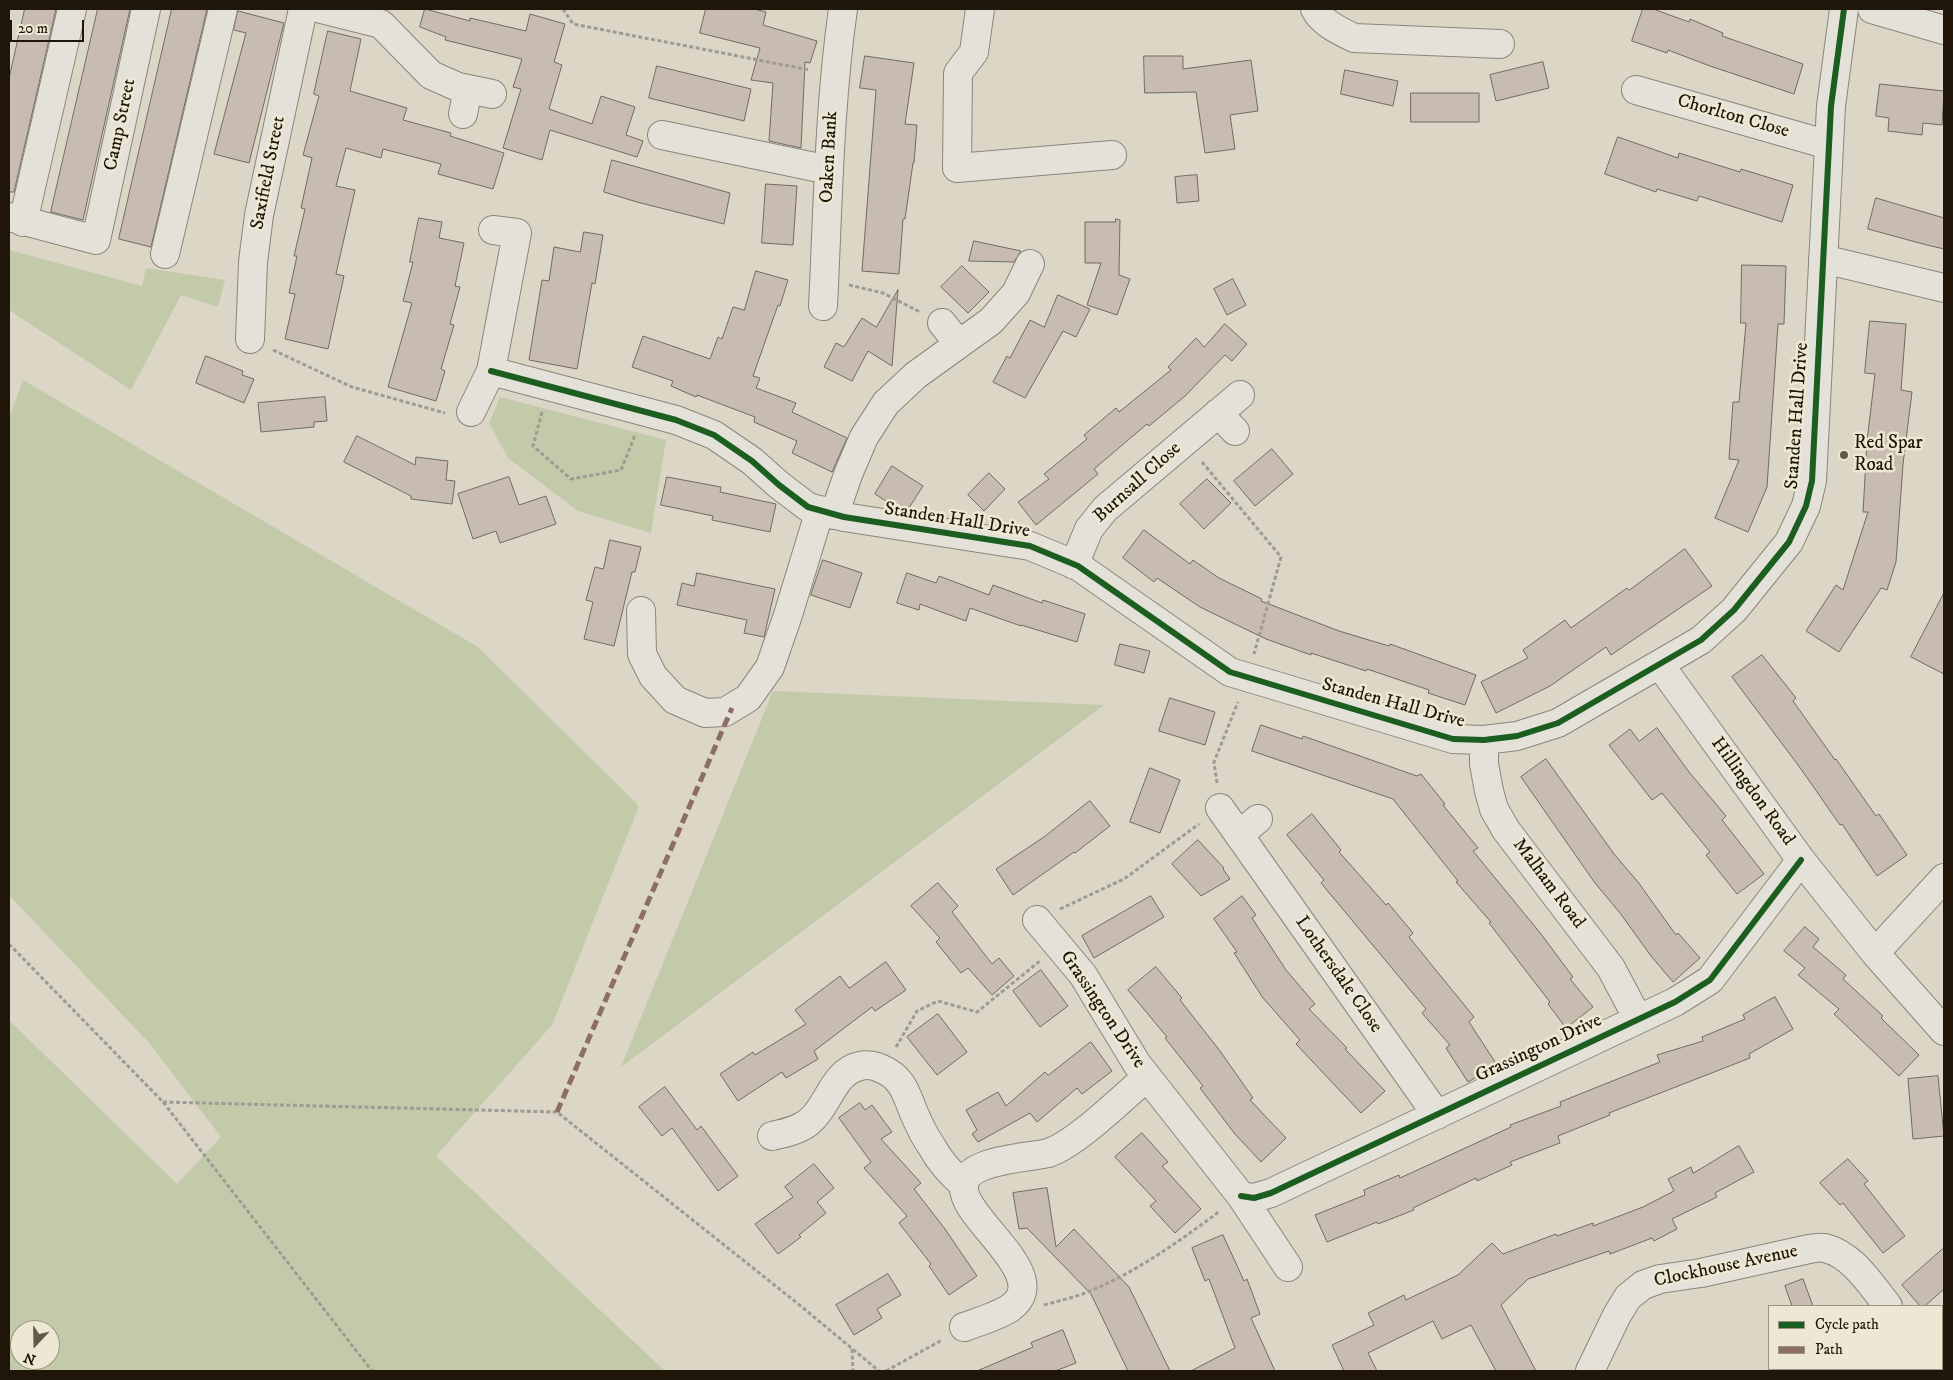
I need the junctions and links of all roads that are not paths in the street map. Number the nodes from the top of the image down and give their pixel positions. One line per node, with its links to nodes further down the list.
1 (72, 9): 19 (street)
2 (146, 9): 19 (street, Camp Street)
3 (222, 9): 21 (street)
4 (303, 9): 26 (street, Saxifield Street)
5 (321, 9): 14 (street)
6 (843, 9): 18 (street, Oaken Bank)
7 (980, 9): 17 (street)
8 (1315, 9): 12 (street)
9 (1844, 9): 16 (street, Standen Hall Drive)
10 (1872, 9): 11 (street)
11 (1944, 30)
12 (1500, 44)
13 (1636, 90): 16 (street, Chorlton Close)
14 (474, 99)
15 (662, 135): 18 (street)
16 (1829, 145): 22 (street, Standen Hall Drive)
17 (1112, 155)
18 (829, 170): 25 (street, Oaken Bank)
19 (16, 220)
20 (515, 233): 27 (street)
21 (165, 254)
22 (1823, 259): 24 (street); 33 (street, Standen Hall Drive)
23 (1030, 264): 30 (street)
24 (1944, 288)
25 (823, 295)
26 (250, 339)
27 (491, 371): 29 (street); 30 (street, Standen Hall Drive)
28 (1240, 395): 31 (street, Burnsall Close)
29 (471, 412)
30 (827, 513): 31 (street, Standen Hall Drive); 32 (street)
31 (1074, 565): 34 (street, Standen Hall Drive)
32 (641, 612)
33 (1660, 665): 34 (street, Standen Hall Drive); 36 (street, Hillingdon Road)
34 (1484, 740): 40 (street, Malham Road)
35 (1220, 808): 43 (street, Lothersdale Close)
36 (1801, 860): 39 (street, Hillingdon Road); 40 (street, Grassington Drive)
37 (1944, 878): 39 (street)
38 (1037, 920): 42 (street, Grassington Drive)
39 (1876, 953): 41 (street, Hillingdon Road)
40 (1638, 1019): 43 (street, Grassington Drive)
41 (1944, 1031)
42 (1147, 1077): 45 (street, Grassington Drive); 46 (street, Grassington Drive)
43 (1437, 1114): 46 (street, Grassington Drive)
44 (772, 1136): 45 (street)
45 (964, 1185): 49 (street)
46 (1241, 1196): 47 (street, Grassington Drive)
47 (1288, 1268)
48 (1887, 1305): 50 (street, Clockhouse Avenue)
49 (964, 1327)
50 (1590, 1371)

